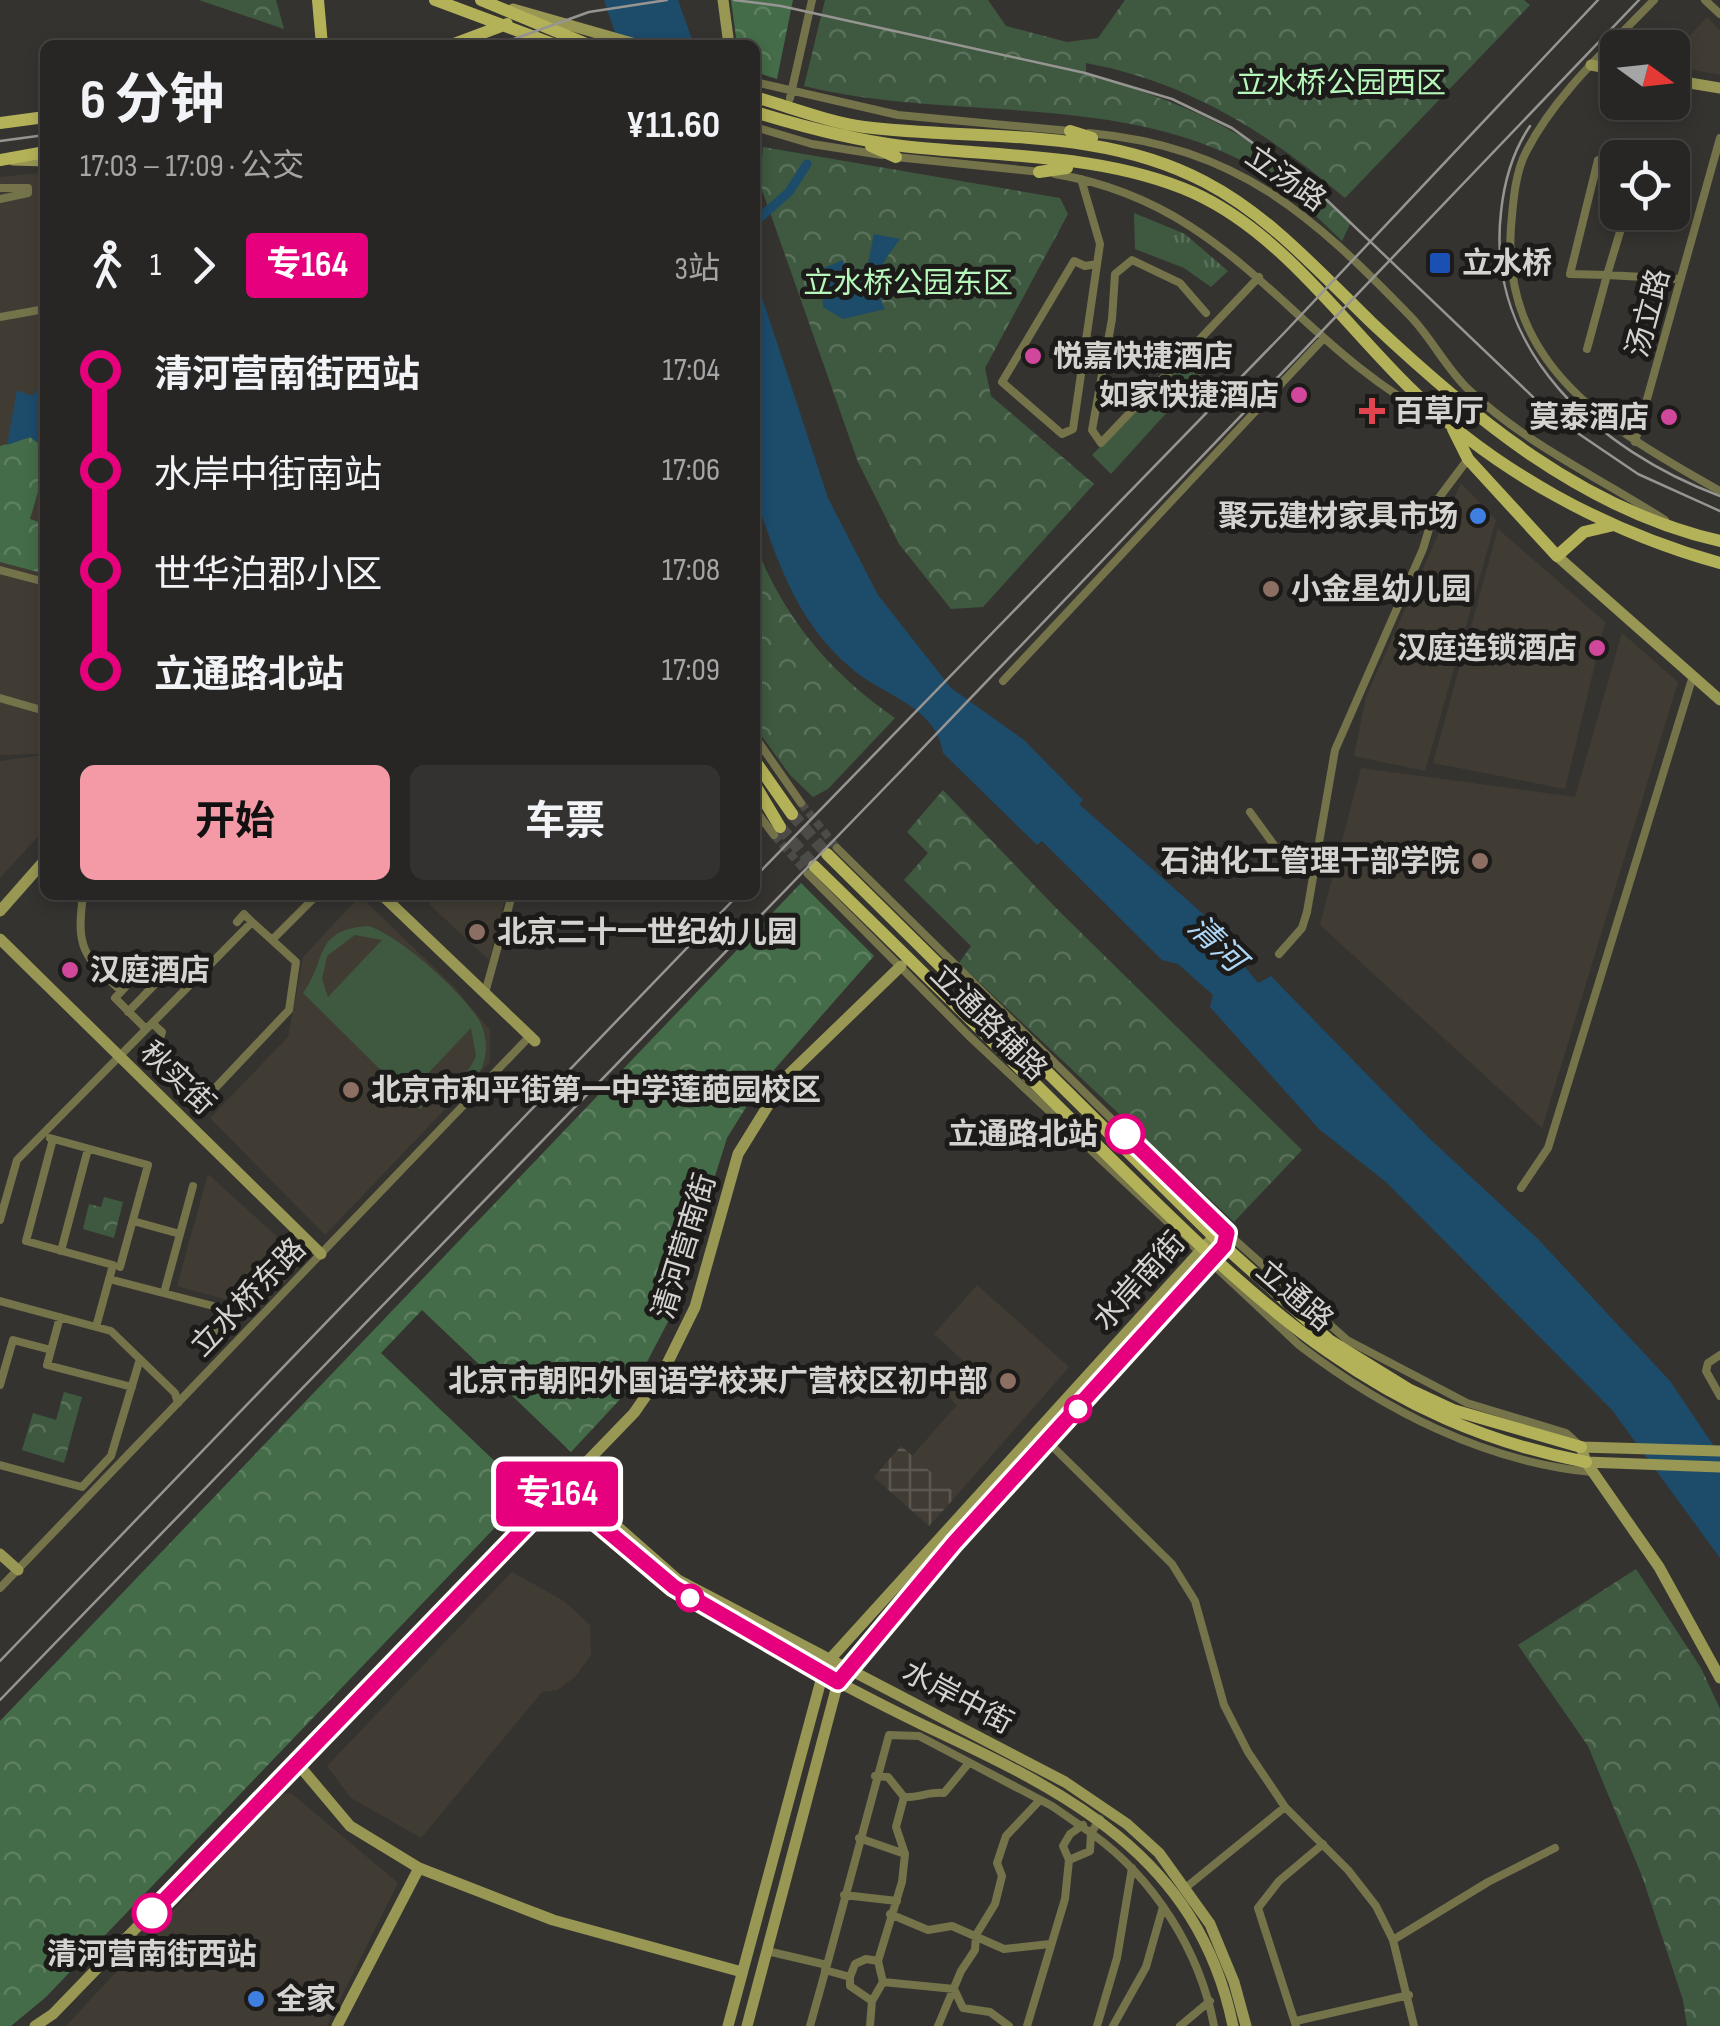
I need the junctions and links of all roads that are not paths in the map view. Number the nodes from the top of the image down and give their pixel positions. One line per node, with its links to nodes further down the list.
1 (306, 0): 12 (street)
2 (318, 0): 12 (main road)
3 (435, 0): 11 (main road)
4 (723, 0): 18 (street)
5 (812, 0): 25 (street)
6 (1654, 0): 19 (street)
7 (1705, 0): 9 (street)
8 (484, 1): 10 (street); 11 (main road)
9 (1720, 14)
10 (544, 17): 16 (main road); 17 (street)
11 (512, 21): 13 (main road); 14 (main road); 15 (main road)
12 (321, 38)
13 (463, 40)
14 (547, 40)
15 (576, 40)
16 (580, 40)
17 (624, 40)
18 (727, 40)
19 (1590, 66): 20 (street); 56 (street)
20 (1600, 67)
21 (1690, 83): 23 (street)
22 (760, 86): 25 (street, 立汤路)
23 (1720, 88)
24 (760, 99): 25 (main road, 立汤路)
25 (787, 107): 26 (main road, 立汤路); 28 (street, 立汤路); 31 (main road, 立汤路); 34 (main road, 立汤路)
26 (760, 111)
27 (40, 118): 29 (main road)
28 (937, 118): 31 (main road); 32 (street, 立汤路)
29 (0, 123)
30 (760, 128): 37 (street)
31 (916, 128): 35 (main road, 立汤路)
32 (1070, 131): 35 (main road); 60 (street, 立汤路)
33 (1720, 138): 49 (street, 汤立路)
34 (860, 140): 37 (main road); 42 (main road, 立汤路)
35 (1122, 148): 60 (main road, 立汤路)
36 (40, 153): 38 (main road)
37 (896, 158): 41 (street)
38 (2, 160): 40 (street)
39 (1600, 160): 47 (street)
40 (40, 161)
41 (1039, 172): 42 (main road)
42 (1083, 172): 46 (street); 48 (street, 立汤路); 55 (main road, 立汤路)
43 (0, 188): 44 (street)
44 (0, 199)
45 (1621, 230): 47 (street)
46 (1097, 264): 46 (street)
47 (1607, 275): 49 (street); 54 (street)
48 (1259, 277): 51 (street); 53 (street, 立汤路)
49 (1680, 279): 56 (street, 汤立路)
50 (40, 310): 52 (street)
51 (1206, 313)
52 (0, 317)
53 (1323, 339): 55 (street, 立汤路); 67 (street)
54 (1587, 349)
55 (1452, 427): 57 (main road); 59 (main road, 立汤路)
56 (1636, 442): 58 (street)
57 (1468, 458): 62 (main road); 80 (street)
58 (1720, 491)
59 (1614, 525): 62 (main road); 63 (main road, 立汤路)
60 (1686, 533): 61 (main road, 立汤路)
61 (1720, 541)
62 (1556, 556): 66 (street)
63 (1720, 562)
64 (0, 570): 65 (street)
65 (40, 581)
66 (1694, 676): 69 (street); 109 (street)
67 (1004, 681)
68 (0, 698): 70 (street)
69 (1720, 700)
70 (40, 710)
71 (760, 744): 74 (street)
72 (760, 768): 76 (main road)
73 (760, 795): 78 (main road)
74 (801, 802)
75 (1250, 812): 80 (street)
76 (792, 814)
77 (760, 815): 78 (street)
78 (777, 831)
79 (832, 851): 101 (main road, 立通路); 102 (street, 立通路辅路)
80 (1314, 858): 92 (street)
81 (40, 866): 87 (street)
82 (811, 870): 93 (street, 立通路辅路); 104 (main road, 立通路)
83 (82, 900): 94 (street)
84 (311, 900): 91 (street)
85 (387, 900): 95 (street)
86 (511, 900): 95 (street)
87 (0, 910)
88 (237, 922): 89 (street)
89 (252, 922): 91 (street); 98 (street)
90 (0, 939): 100 (street, 秋实街)
91 (272, 940): 98 (street)
92 (1279, 954)
93 (901, 966): 107 (street, 立通路辅路); 138 (street, 清河营南街)
94 (121, 991): 96 (street); 96 (street)
95 (485, 993): 99 (street)
96 (128, 1012): 98 (street)
97 (147, 1013): 98 (street)
98 (146, 1024): 100 (street)
99 (532, 1039): 115 (street, 立水桥东路)
100 (120, 1056): 103 (street); 115 (street, 秋实街)
101 (1040, 1068): 102 (main road); 113 (main road, 立通路)
102 (1069, 1080): 113 (street, 立通路辅路)
103 (40, 1136): 105 (street); 110 (street)
104 (1090, 1138): 107 (main road); 113 (main road, 立通路)
105 (54, 1140): 106 (street); 114 (street)
106 (88, 1148): 111 (street); 114 (street)
107 (1097, 1158): 113 (street, 立通路辅路)
108 (193, 1186): 112 (street)
109 (1522, 1188)
110 (0, 1220)
111 (133, 1221): 112 (street); 116 (street)
112 (180, 1234): 118 (street)
113 (1213, 1248): 130 (street, 立通路辅路); 131 (main road, 立通路); 132 (street, 水岸南街); 133 (main road, 立通路); 142 (street, 水岸南街)
114 (61, 1251): 116 (street)
115 (321, 1254): 129 (street, 立水桥东路)
116 (116, 1266): 117 (street)
117 (113, 1280): 118 (street); 121 (street)
118 (164, 1293): 122 (street)
119 (0, 1302): 120 (street)
120 (60, 1317): 121 (street); 123 (street)
121 (96, 1327): 125 (street)
122 (210, 1344)
123 (51, 1350): 126 (street); 127 (street)
124 (1720, 1355): 128 (street)
125 (140, 1358): 127 (street); 129 (street)
126 (0, 1385)
127 (132, 1386): 135 (street)
128 (1720, 1396)
129 (178, 1403): 140 (street, 立水桥东路)
130 (1398, 1408): 131 (main road); 136 (street, 立通路辅路)
131 (1444, 1420): 136 (main road, 立通路)
132 (1048, 1442): 143 (street, 水岸南街); 152 (street)
133 (1581, 1447): 134 (street); 136 (street)
134 (1720, 1451)
135 (0, 1465)
136 (1589, 1467): 137 (street); 145 (street)
137 (1720, 1467)
138 (564, 1487): 142 (street, 水岸中街); 144 (street, 水岸中街); 147 (street, 清河营南街)
139 (0, 1554): 140 (street)
140 (18, 1570): 141 (street, 立水桥东路)
141 (0, 1588)
142 (832, 1657): 143 (street, 水岸中街); 144 (street, 水岸南街)
143 (848, 1666): 146 (street, 水岸南街); 163 (street, 水岸中街)
144 (823, 1673): 146 (street, 水岸中街); 174 (street, 水岸南街)
145 (1720, 1678)
146 (838, 1682): 153 (street, 水岸中街); 171 (street, 水岸南街)
147 (296, 1764): 161 (street); 181 (street, 清河营南街)
148 (968, 1764): 149 (street); 150 (street); 151 (street)
149 (874, 1776): 150 (street); 156 (street)
150 (904, 1798): 159 (street)
151 (1040, 1800): 154 (street); 168 (street)
152 (1285, 1807): 157 (street); 163 (street)
153 (1100, 1819): 155 (street); 196 (street, 水岸中街)
154 (1083, 1825): 155 (street); 160 (street)
155 (1092, 1833): 160 (street); 162 (street)
156 (859, 1838): 159 (street); 164 (street)
157 (1322, 1844): 169 (street); 182 (street)
158 (1555, 1848): 169 (street)
159 (905, 1854): 165 (street)
160 (1070, 1860): 170 (street)
161 (419, 1868): 174 (street); 184 (street)
162 (1132, 1868): 166 (street); 192 (street)
163 (1184, 1888): 197 (street, 水岸中街)
164 (844, 1896): 165 (street); 173 (street)
165 (896, 1901): 167 (street)
166 (1163, 1907): 180 (street); 193 (street)
167 (890, 1914): 168 (street); 172 (street)
168 (976, 1934): 170 (street); 177 (street)
169 (1393, 1940): 178 (street)
170 (1050, 1944): 191 (street)
171 (767, 1951): 173 (street); 186 (street, 水岸南街)
172 (878, 1961): 175 (street); 176 (street)
173 (826, 1968): 175 (street); 187 (street)
174 (742, 1972): 185 (street, 水岸南街)
175 (850, 1977): 179 (street)
176 (884, 1982): 177 (street); 179 (street)
177 (954, 1990): 189 (street); 190 (street)
178 (1409, 1995): 182 (street); 198 (street)
179 (872, 2000): 188 (street)
180 (1210, 2001): 194 (street); 195 (street)
181 (53, 2020): 183 (street, 清河营南街)
182 (1296, 2024)
183 (35, 2026)
184 (337, 2026)
185 (728, 2026)
186 (747, 2026)
187 (810, 2026)
188 (870, 2026)
189 (938, 2026)
190 (1008, 2026)
191 (1027, 2026)
192 (1097, 2026)
193 (1112, 2026)
194 (1180, 2026)
195 (1214, 2026)
196 (1233, 2026)
197 (1246, 2026)
198 (1414, 2026)

